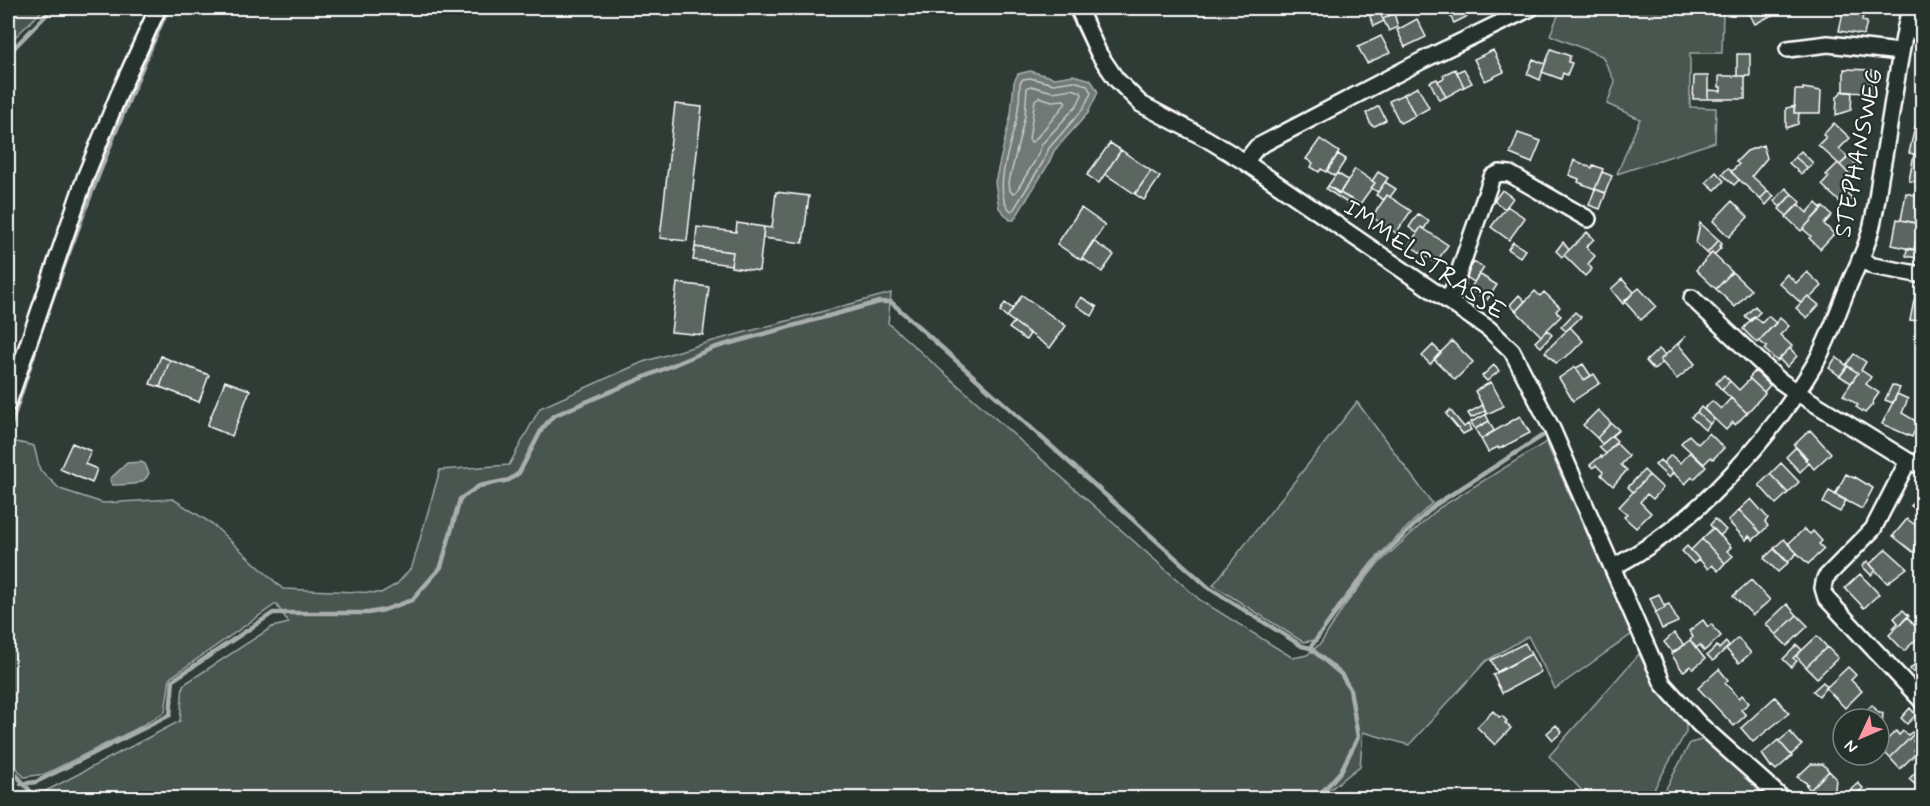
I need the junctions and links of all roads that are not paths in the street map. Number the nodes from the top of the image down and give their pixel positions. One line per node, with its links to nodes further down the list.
1 (158, 8): 16 (street)
2 (1078, 8): 9 (street, IMMELSTRASSE)
3 (1531, 8): 9 (street)
4 (1910, 8): 5 (street, STEPHANSWEG)
5 (1905, 29): 6 (street); 8 (street, STEPHANSWEG)
6 (1923, 33)
7 (1788, 49): 8 (street, STEPHANSWEG)
8 (1900, 52): 11 (street, STEPHANSWEG)
9 (1245, 162): 14 (street, IMMELSTRASSE)
10 (1588, 219): 14 (street)
11 (1860, 260): 12 (street); 15 (street, STEPHANSWEG)
12 (1923, 275)
13 (1692, 298): 15 (street)
14 (1449, 301): 18 (street, IMMELSTRASSE)
15 (1796, 392): 17 (street); 18 (street, STEPHANSWEG)
16 (8, 403)
17 (1916, 463): 19 (street)
18 (1613, 567): 20 (street, IMMELSTRASSE)
19 (1923, 700)
20 (1782, 798)

